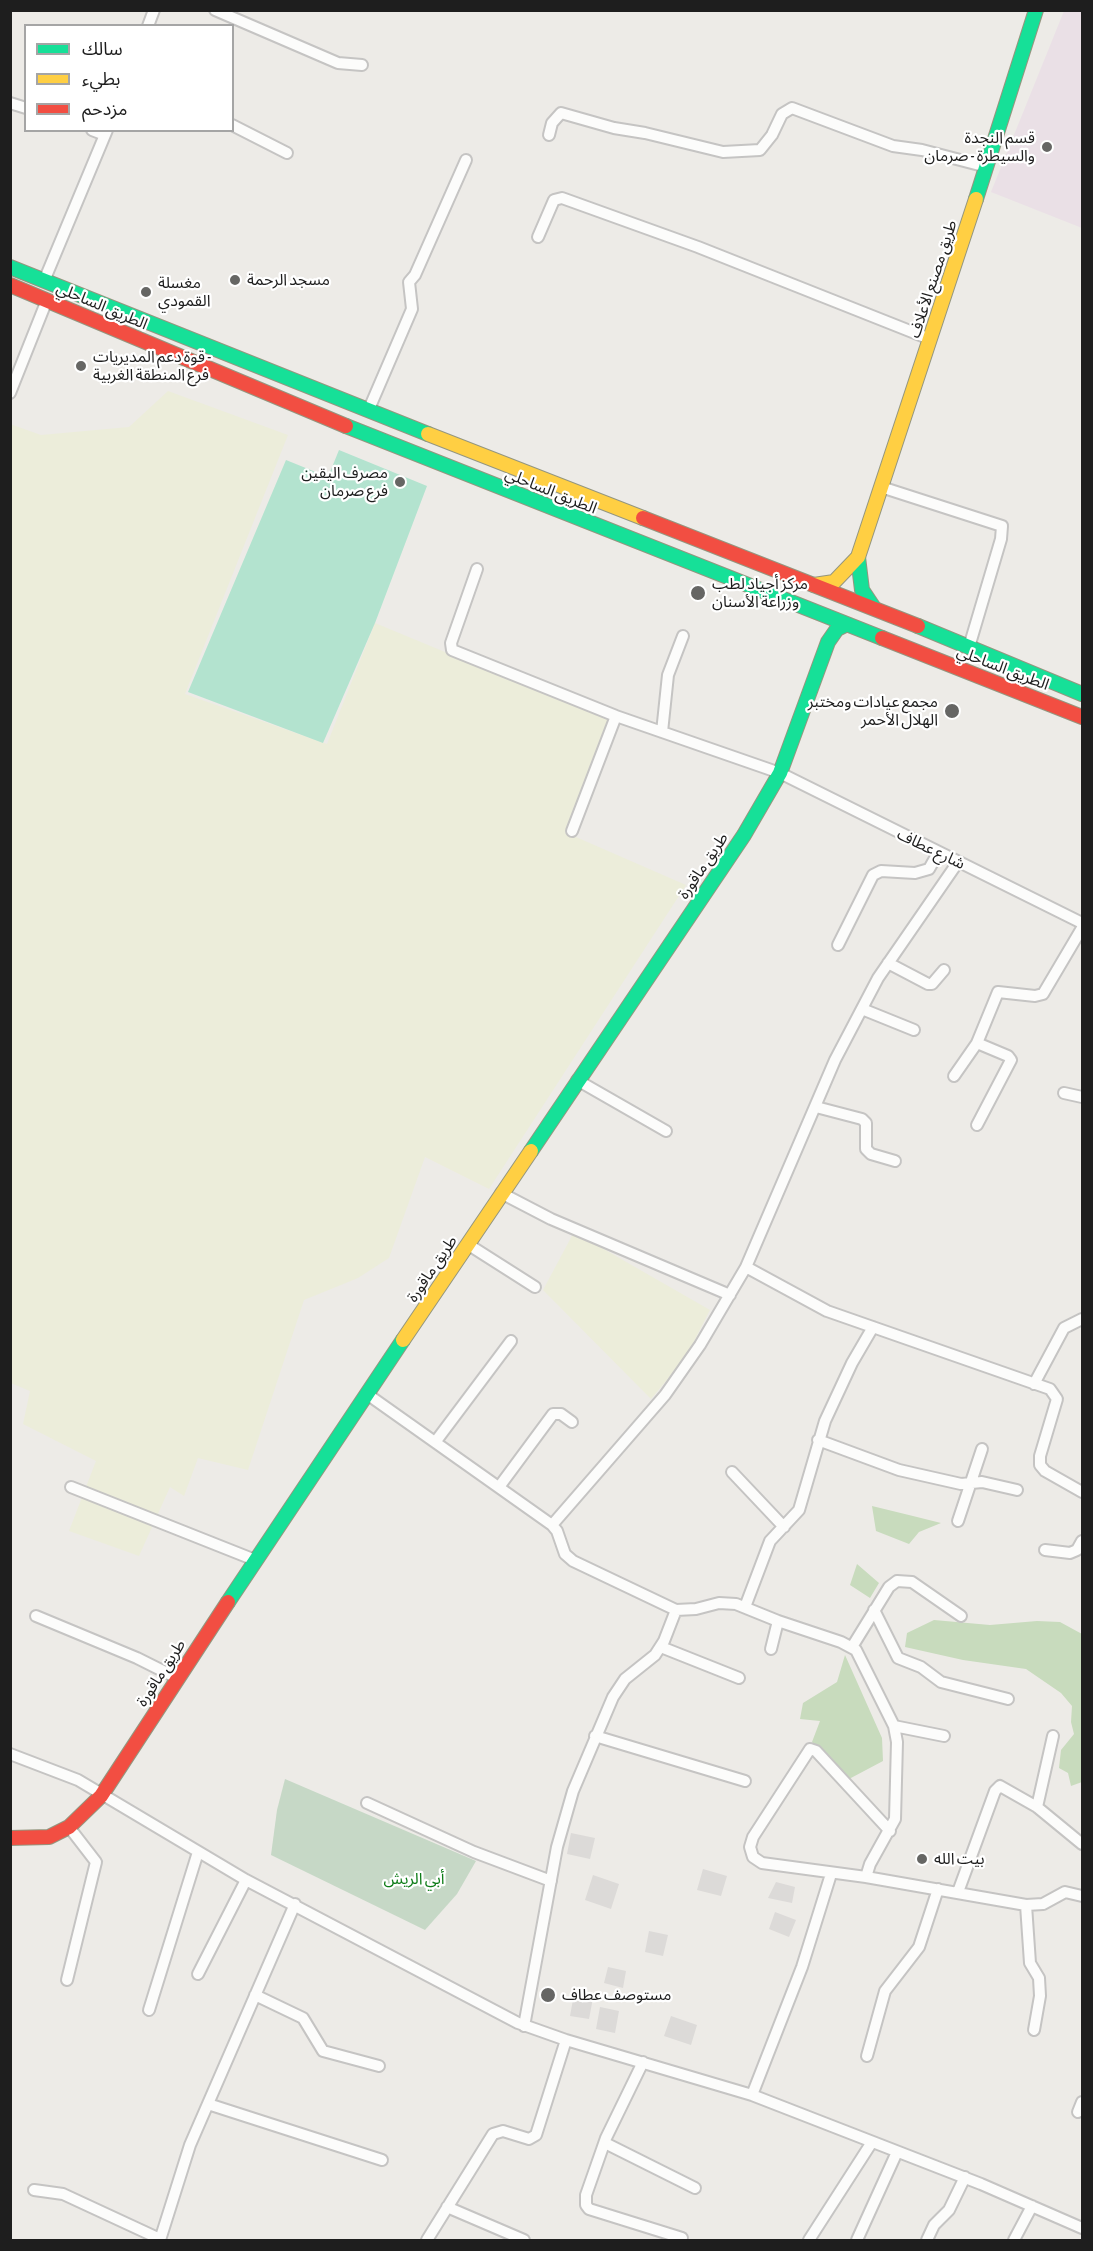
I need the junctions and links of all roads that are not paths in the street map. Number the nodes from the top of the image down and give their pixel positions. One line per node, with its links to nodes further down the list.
1 (215, 10): 3 (street)
2 (1036, 10): 9 (main road, طريق مصنع الأعلاف)
3 (362, 65)
4 (234, 126): 7 (street)
5 (106, 133): 12 (street)
6 (549, 135): 9 (street)
7 (287, 153)
8 (466, 160): 19 (street)
9 (987, 167): 15 (main road, طريق مصنع الأعلاف)
10 (538, 237): 15 (street)
11 (10, 267): 12 (main road, الطريق الساحلي)
12 (44, 281): 16 (main road, الطريق الساحلي)
13 (10, 285): 14 (main road, الطريق الساحلي)
14 (47, 300): 17 (main road, الطريق الساحلي); 18 (street)
15 (930, 339): 20 (main road, طريق مصنع الأعلاف)
16 (264, 367): 17 (main road); 19 (main road, الطريق الساحلي)
17 (257, 392): 25 (main road, الطريق الساحلي)
18 (10, 393)
19 (369, 409): 23 (main road, الطريق الساحلي)
20 (881, 487): 21 (main road, طريق مصنع الأعلاف); 28 (street)
21 (858, 557): 23 (main road, طريق مصنع الأعلاف); 24 (main road, طريق مصنع الأعلاف)
22 (477, 569): 31 (street, شارع عطاف)
23 (810, 585): 24 (main road, الطريق الساحلي)
24 (874, 608): 28 (main road, الطريق الساحلي)
25 (813, 613): 26 (main road, الطريق الساحلي); 29 (main road, طريق ماقورة)
26 (845, 625): 29 (main road, طريق ماقورة); 32 (main road, الطريق الساحلي)
27 (683, 636): 33 (street)
28 (969, 647): 30 (main road, الطريق الساحلي)
29 (821, 658): 34 (main road, طريق ماقورة)
30 (1083, 694)
31 (616, 716): 33 (street, شارع عطاف); 35 (street)
32 (1083, 717)
33 (662, 732): 34 (street, شارع عطاف)
34 (780, 773): 36 (street, شارع عطاف); 46 (main road, طريق ماقورة)
35 (572, 831)
36 (938, 853): 37 (street, شارع عطاف); 39 (street)
37 (958, 862): 38 (street, شارع عطاف); 40 (street)
38 (1083, 925): 44 (street)
39 (838, 945)
40 (888, 963): 41 (street); 42 (street)
41 (944, 970)
42 (862, 1009): 43 (street); 49 (street)
43 (914, 1030)
44 (977, 1043): 45 (street); 50 (street)
45 (954, 1076)
46 (577, 1080): 51 (street); 53 (main road, طريق ماقورة)
47 (1064, 1093): 48 (street)
48 (1083, 1097)
49 (816, 1107): 52 (street); 55 (street)
50 (977, 1125)
51 (666, 1131)
52 (895, 1161)
53 (501, 1194): 54 (main road, طريق ماقورة); 57 (street)
54 (469, 1245): 56 (street); 62 (main road, طريق ماقورة)
55 (746, 1268): 57 (street); 59 (street)
56 (535, 1287)
57 (730, 1295): 74 (street)
58 (1083, 1319): 61 (street)
59 (873, 1327): 61 (street); 64 (street)
60 (511, 1341): 65 (street)
61 (1034, 1384): 72 (street)
62 (367, 1394): 65 (street); 78 (main road, طريق ماقورة)
63 (572, 1422): 70 (street)
64 (818, 1440): 68 (street); 75 (street)
65 (436, 1441): 70 (street)
66 (982, 1449): 68 (street)
67 (732, 1472): 75 (street)
68 (970, 1484): 71 (street); 73 (street)
69 (71, 1487): 78 (street)
70 (499, 1487): 74 (street)
71 (1017, 1490)
72 (1083, 1492)
73 (958, 1521)
74 (552, 1525): 80 (street)
75 (784, 1527): 79 (street)
76 (1083, 1541): 77 (street)
77 (1045, 1550)
78 (255, 1560): 88 (main road, طريق ماقورة)
79 (745, 1607): 80 (street); 84 (street)
80 (676, 1610): 85 (street)
81 (874, 1610): 83 (street); 86 (street); 90 (street)
82 (36, 1616): 88 (street)
83 (961, 1616)
84 (778, 1621): 86 (street); 87 (street)
85 (661, 1647): 89 (street); 92 (street)
86 (852, 1647): 91 (street)
87 (771, 1649)
88 (177, 1678): 97 (main road, طريق ماقورة)
89 (739, 1678)
90 (1008, 1699)
91 (894, 1725): 93 (street); 101 (street)
92 (595, 1736): 96 (street); 108 (street)
93 (944, 1736)
94 (1053, 1736): 99 (street)
95 (10, 1754): 97 (street)
96 (745, 1781)
97 (101, 1796): 100 (main road, طريق ماقورة); 104 (street)
98 (367, 1803): 108 (street)
99 (1037, 1807): 103 (street); 110 (street)
100 (69, 1827): 102 (main road, طريق ماقورة); 115 (street)
101 (890, 1831): 105 (street); 106 (street)
102 (10, 1838)
103 (1083, 1844)
104 (198, 1852): 107 (street); 117 (street)
105 (831, 1874): 106 (street); 124 (street)
106 (866, 1877): 109 (street)
107 (246, 1880): 112 (street); 114 (street)
108 (551, 1881): 118 (street)
109 (938, 1889): 110 (street); 121 (street)
110 (958, 1892): 113 (street)
111 (1083, 1896): 113 (street)
112 (295, 1904): 116 (street); 118 (street)
113 (1026, 1905): 119 (street)
114 (198, 1974)
115 (67, 1980)
116 (255, 1995): 123 (street); 125 (street)
117 (149, 2010)
118 (524, 2026): 120 (street)
119 (1034, 2030)
120 (566, 2040): 122 (street); 134 (street)
121 (867, 2056)
122 (643, 2062): 124 (street); 127 (street)
123 (379, 2066)
124 (752, 2095): 126 (street)
125 (208, 2104): 129 (street); 138 (street)
126 (872, 2142): 128 (street); 141 (street)
127 (604, 2143): 131 (street); 136 (street)
128 (897, 2152): 130 (street); 142 (street)
129 (382, 2160)
130 (965, 2177): 133 (street); 143 (street)
131 (695, 2188)
132 (34, 2190): 138 (street)
133 (1032, 2206): 135 (street); 144 (street)
134 (447, 2207): 139 (street); 140 (street)
135 (1083, 2228)
136 (654, 2235): 137 (street)
137 (682, 2238)
138 (160, 2240)
139 (427, 2241)
140 (524, 2241)
141 (809, 2241)
142 (857, 2241)
143 (927, 2241)
144 (1014, 2241)

